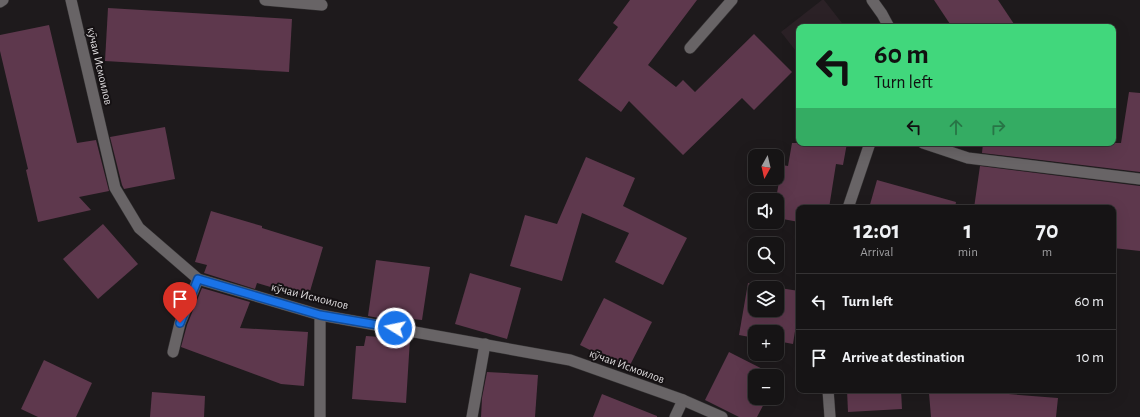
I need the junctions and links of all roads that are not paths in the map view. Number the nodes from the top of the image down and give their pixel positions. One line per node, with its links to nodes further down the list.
1 (3, 0): 6 (street)
2 (71, 0): 14 (street, кӯчаи Исмоилов)
3 (265, 0): 7 (street)
4 (732, 0): 9 (street)
5 (872, 0): 8 (street)
6 (0, 2)
7 (322, 5)
8 (887, 24)
9 (690, 48)
10 (869, 146): 13 (street)
11 (932, 146): 12 (street)
12 (1140, 178)
13 (849, 205)
14 (198, 279): 15 (street, кӯчаи Исмоилов); 17 (street)
15 (320, 315): 16 (street, кӯчаи Исмоилов); 20 (street)
16 (485, 344): 19 (street, кӯчаи Исмоилов); 21 (street)
17 (173, 352)
18 (828, 393): 24 (street)
19 (683, 400): 22 (street); 23 (street, кӯчаи Исмоилов)
20 (320, 417)
21 (472, 417)
22 (675, 417)
23 (722, 417)
24 (830, 417)

